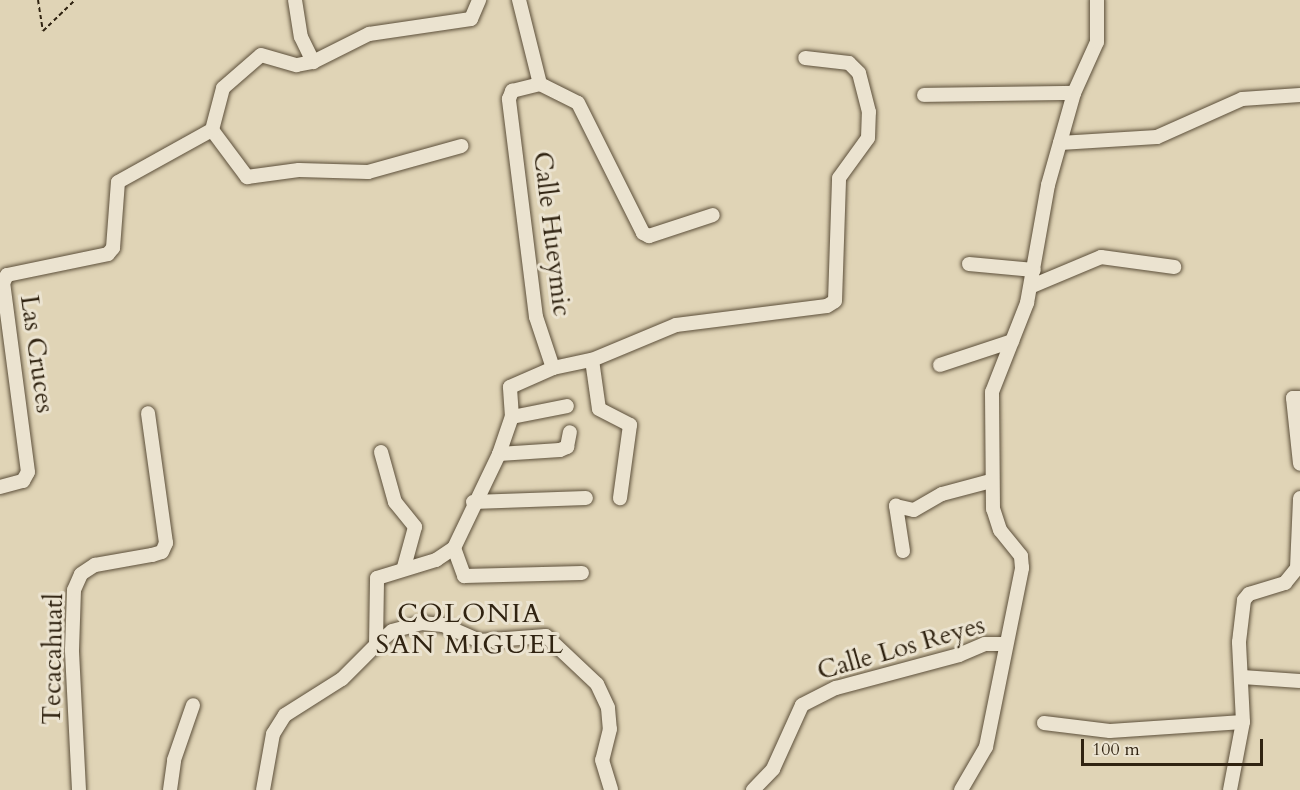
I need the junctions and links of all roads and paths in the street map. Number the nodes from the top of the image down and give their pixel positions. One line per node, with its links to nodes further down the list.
1 (39, 0): 2 (path)
2 (75, 0)
3 (295, 0): 8 (street)
4 (479, 0): 8 (street)
5 (519, 0): 9 (street)
6 (1097, 0): 10 (street)
7 (805, 58): 22 (street)
8 (313, 62): 13 (street)
9 (540, 84): 16 (street); 24 (street, Calle Hueymic)
10 (1074, 93): 11 (street); 14 (street)
11 (924, 95)
12 (1300, 95): 14 (street)
13 (212, 130): 15 (street); 34 (street, Las Cruces)
14 (1060, 143): 19 (street)
15 (461, 146)
16 (713, 215)
17 (969, 264): 19 (street)
18 (1174, 267): 20 (street)
19 (1034, 270): 20 (street)
20 (1032, 286): 21 (street)
21 (1012, 341): 23 (street); 33 (street)
22 (592, 360): 24 (street); 36 (street)
23 (940, 365)
24 (553, 368): 28 (street)
25 (1300, 398): 32 (street)
26 (567, 406): 28 (street)
27 (148, 413): 51 (street, Tecacahuatl)
28 (512, 417): 31 (street)
29 (570, 432): 31 (street)
30 (381, 453): 42 (street)
31 (499, 454): 38 (street)
32 (1300, 464)
33 (992, 481): 41 (street); 44 (street)
34 (0, 487)
35 (586, 498): 38 (street)
36 (620, 498)
37 (1300, 498): 39 (street)
38 (473, 502): 40 (street)
39 (1299, 540): 46 (street)
40 (454, 548): 42 (street); 43 (street)
41 (903, 551)
42 (404, 567): 45 (street)
43 (582, 573)
44 (1006, 644): 55 (street, Calle Los Reyes); 56 (street)
45 (376, 645): 53 (street); 54 (street)
46 (1242, 677): 47 (street); 49 (street)
47 (1300, 681)
48 (193, 705): 52 (street)
49 (1244, 722): 50 (street); 57 (street)
50 (1044, 723)
51 (79, 790)
52 (170, 790)
53 (263, 790)
54 (611, 790)
55 (753, 790)
56 (961, 790)
57 (1230, 790)

